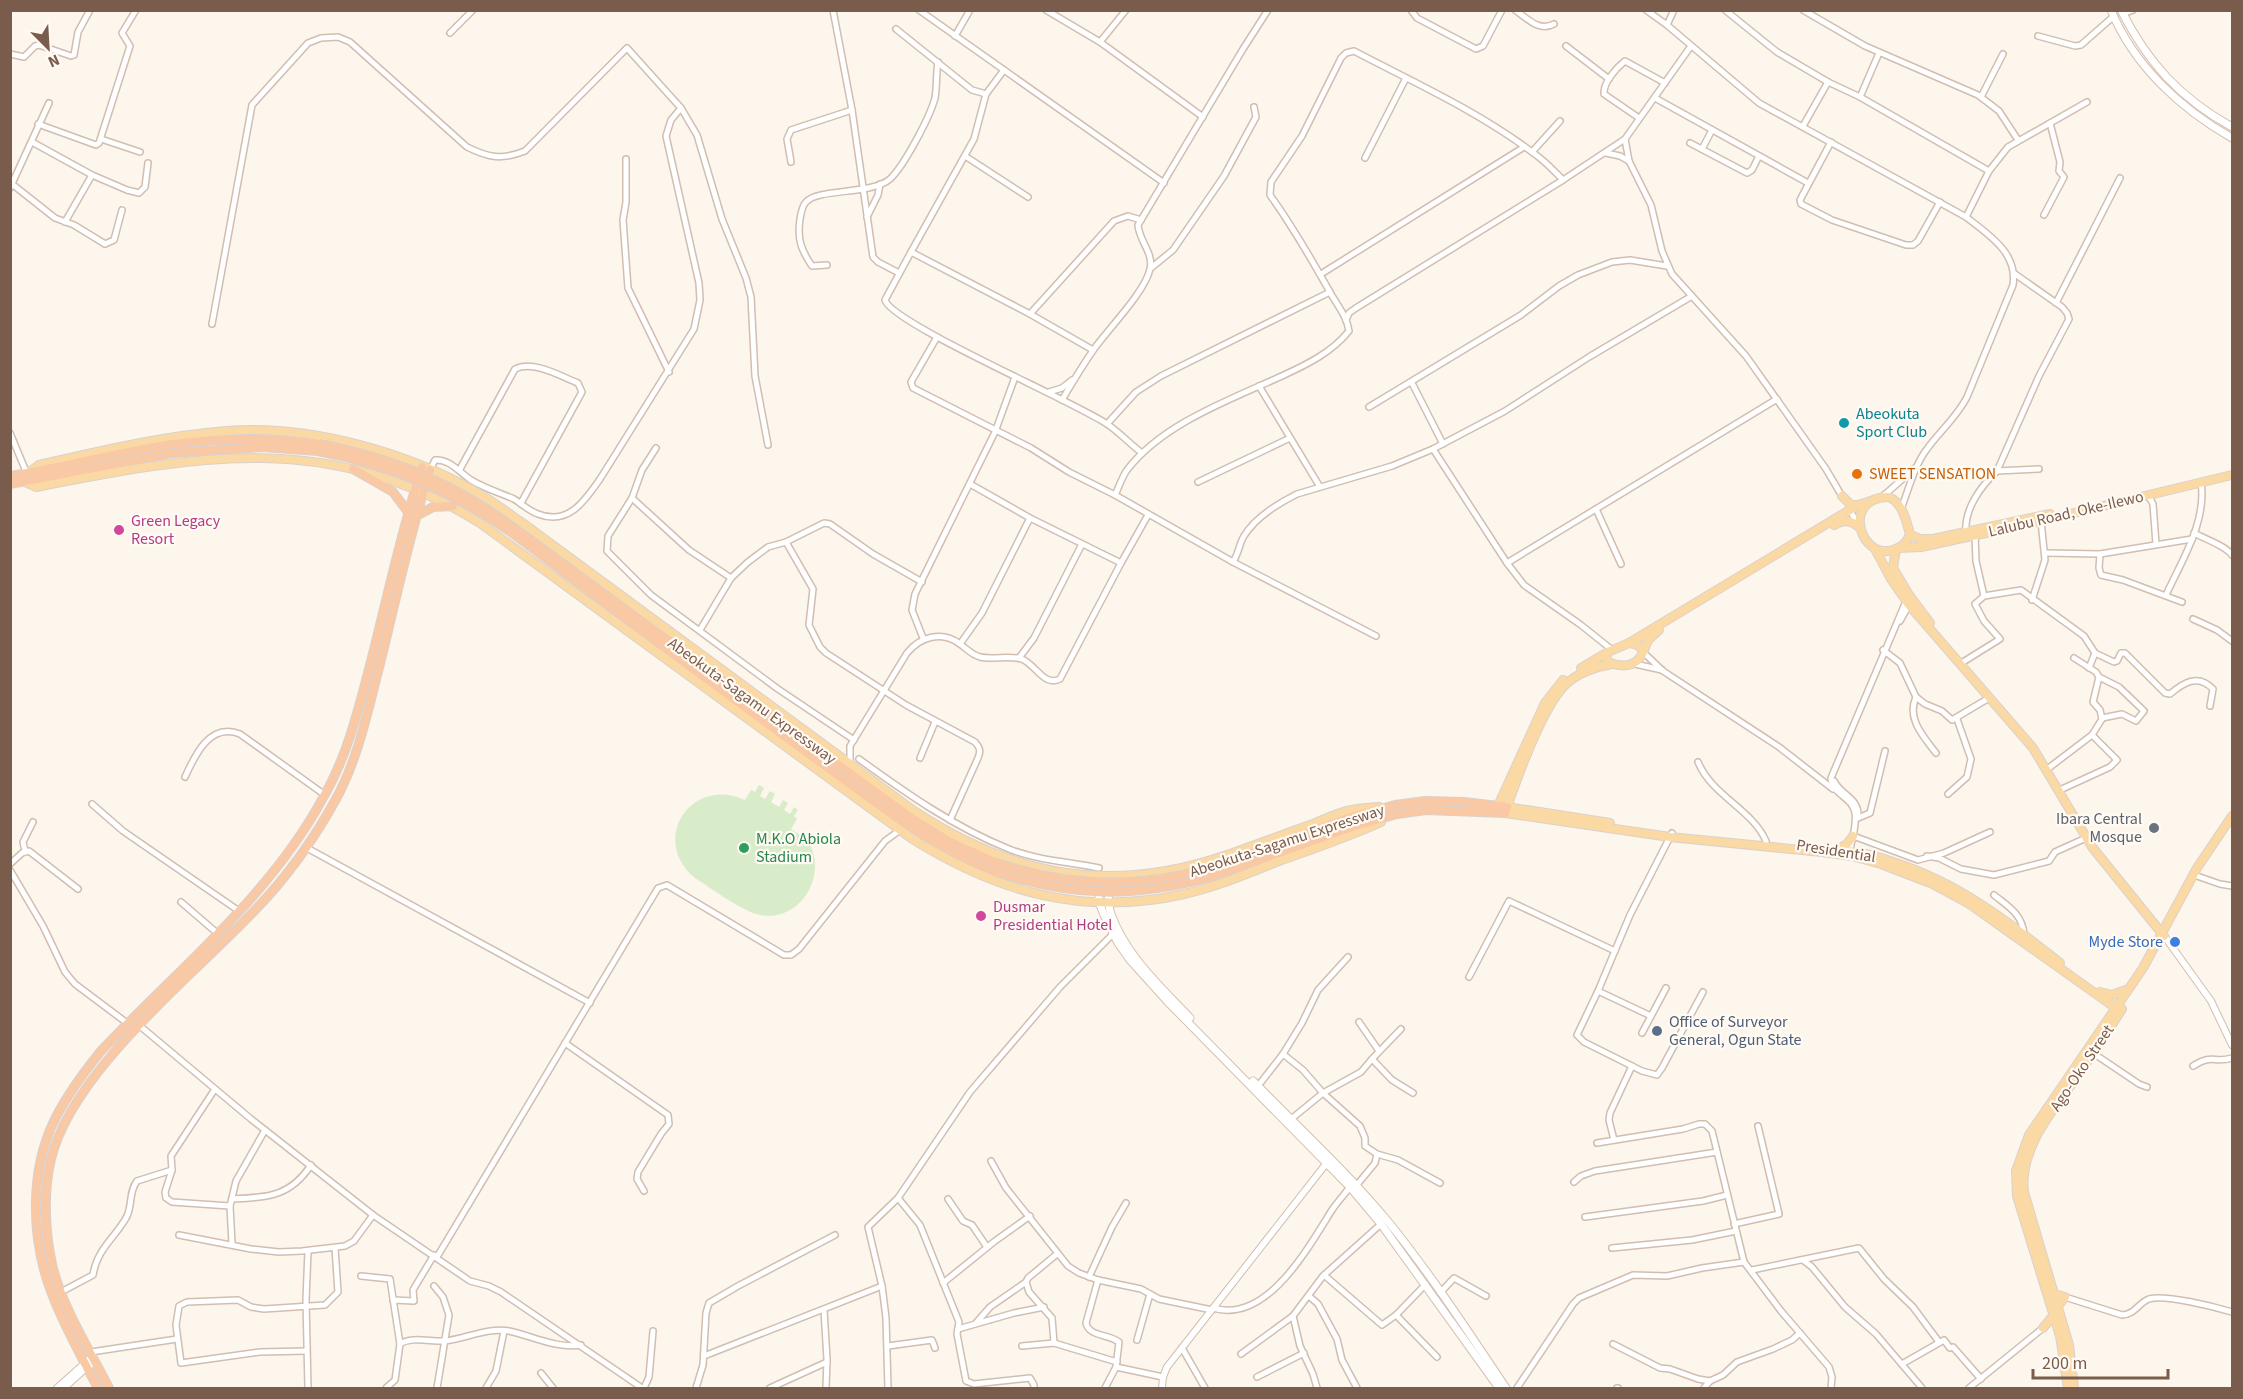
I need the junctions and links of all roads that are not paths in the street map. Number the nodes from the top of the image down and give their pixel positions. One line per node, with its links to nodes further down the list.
1 (90, 10): 30 (street)
2 (136, 10): 57 (street)
3 (473, 10): 23 (street)
4 (833, 10): 46 (street)
5 (919, 10): 24 (street)
6 (970, 10): 24 (street)
7 (1126, 10): 26 (street)
8 (1268, 10): 47 (street)
9 (1411, 10): 10 (street)
10 (1502, 10)
11 (1515, 10): 20 (street)
12 (1646, 10): 21 (street)
13 (1674, 10): 21 (street)
14 (1725, 10): 37 (street)
15 (1803, 10): 29 (street)
16 (2133, 10): 18 (street)
17 (1049, 11): 26 (street)
18 (2122, 12): 53 (main road)
19 (2113, 13): 25 (street); 56 (main road)
20 (1554, 24)
21 (1667, 25): 28 (street)
22 (896, 29): 32 (street)
23 (450, 33)
24 (955, 36): 33 (street)
25 (2038, 36)
26 (1100, 42): 47 (street)
27 (1566, 46): 35 (street)
28 (1691, 46): 36 (street); 52 (street)
29 (1880, 53): 39 (street); 40 (street)
30 (10, 54)
31 (2002, 54): 40 (street)
32 (938, 62): 38 (street); 80 (street)
33 (1004, 70): 38 (street); 78 (street)
34 (1406, 78): 62 (street); 69 (street); 97 (street)
35 (1609, 79): 36 (street); 48 (street)
36 (1665, 82): 41 (street)
37 (1828, 82): 39 (street); 52 (street)
38 (986, 94): 67 (street)
39 (1860, 97): 74 (street)
40 (1982, 97): 58 (street)
41 (1655, 98): 48 (street); 54 (street)
42 (2087, 102): 50 (street)
43 (49, 103): 51 (street)
44 (1254, 107): 94 (street)
45 (681, 108): 103 (street); 106 (street); 120 (street)
46 (852, 110): 71 (street); 82 (street)
47 (1203, 117): 78 (street)
48 (1639, 118): 55 (street)
49 (1560, 121): 65 (street)
50 (2050, 123): 58 (street); 86 (street)
51 (38, 124): 57 (street); 59 (street)
52 (1803, 126): 60 (street)
53 (2232, 127)
54 (1712, 130): 63 (street); 68 (street)
55 (1625, 138): 66 (street); 72 (street)
56 (2232, 138)
57 (101, 139): 64 (street)
58 (2018, 140): 74 (street)
59 (32, 142): 75 (street); 81 (street)
60 (1831, 142): 79 (street); 84 (street)
61 (1690, 143): 63 (street)
62 (1524, 147): 65 (street); 97 (street)
63 (1702, 149): 68 (street)
64 (140, 152)
65 (1532, 152): 77 (street)
66 (1606, 153): 72 (street); 77 (street)
67 (965, 156): 83 (street); 91 (street)
68 (1759, 156): 79 (street)
69 (1365, 158)
70 (627, 159): 106 (street)
71 (791, 162)
72 (1629, 162): 93 (street)
73 (148, 163): 75 (street)
74 (1989, 171): 88 (street)
75 (92, 175): 90 (street)
76 (2120, 178): 100 (street)
77 (1563, 180): 102 (street)
78 (1164, 183): 89 (street)
79 (1808, 183): 84 (street)
80 (880, 184): 82 (street); 87 (street)
81 (11, 186): 90 (street)
82 (863, 189): 87 (street); 92 (street)
83 (1028, 197)
84 (1940, 202): 88 (street)
85 (122, 210): 90 (street)
86 (2044, 215)
87 (867, 217): 95 (street)
88 (1966, 217): 96 (street)
89 (1141, 220): 94 (street); 101 (street)
90 (65, 222)
91 (912, 252): 95 (street); 101 (street)
92 (827, 265)
93 (1667, 266): 99 (street); 109 (street)
94 (1151, 268): 105 (street)
95 (899, 273): 104 (street)
96 (2015, 273): 100 (street); 134 (street)
97 (1321, 274): 98 (street)
98 (1330, 292): 102 (street); 115 (street)
99 (1692, 296): 112 (street); 119 (street)
100 (2056, 303): 130 (street)
101 (1030, 314): 105 (street)
102 (1346, 320): 110 (street)
103 (212, 324)
104 (937, 336): 108 (street); 116 (street)
105 (1093, 350): 107 (street)
106 (669, 372): 148 (street)
107 (1080, 372): 111 (street); 113 (street)
108 (1015, 377): 111 (street); 116 (street)
109 (1412, 382): 114 (street); 119 (street)
110 (1259, 386): 118 (street); 124 (street)
111 (1048, 392): 113 (street)
112 (1777, 399): 144 (street); 151 (street)
113 (1062, 400): 115 (street)
114 (1369, 407)
115 (1107, 424): 124 (street)
116 (995, 432): 139 (street); 142 (street)
117 (10, 433): 131 (street)
118 (1290, 438): 136 (street); 140 (street)
119 (1443, 444): 123 (street)
120 (768, 445)
121 (318, 448): 131 (highway, Abeokuta-Sagamu Expressway); 135 (highway, Abeokuta-Sagamu Expressway); 195 (highway, Abeokuta-Sagamu Expressway, bridge)
122 (656, 448): 146 (street)
123 (1433, 449): 140 (street); 173 (street)
124 (1142, 453): 142 (street)
125 (353, 469): 135 (main road); 141 (main road); 154 (highway)
126 (426, 469): 127 (street); 131 (main road); 141 (highway); 195 (main road)
127 (460, 469): 148 (street); 148 (street)
128 (2040, 469): 130 (street)
129 (2232, 470): 159 (main road, Lalubu Road, Oke-Ilewo)
130 (1997, 471): 159 (street)
131 (29, 473): 133 (highway, Abeokuta-Sagamu Expressway)
132 (2232, 475): 137 (main road, Lalubu Road, Oke-Ilewo)
133 (10, 476)
134 (1909, 478): 145 (street); 152 (street)
135 (26, 482): 138 (highway, Abeokuta-Sagamu Expressway)
136 (1198, 482)
137 (2201, 482): 143 (main road, Lalubu Road, Oke-Ilewo); 162 (street)
138 (10, 484)
139 (970, 484): 156 (street); 176 (street)
140 (1320, 487): 171 (street)
141 (419, 491): 150 (main road); 154 (highway)
142 (1115, 495): 155 (street)
143 (2148, 495): 157 (main road, Lalubu Road, Oke-Ilewo); 165 (street)
144 (1842, 496): 149 (main road); 153 (street)
145 (1882, 497): 147 (main road); 152 (main road)
146 (632, 498): 175 (street); 183 (street)
147 (1871, 501): 149 (main road); 158 (main road)
148 (520, 503)
149 (1858, 505): 153 (main road)
150 (453, 506): 154 (highway); 195 (main road)
151 (1596, 509): 173 (street); 174 (street)
152 (1901, 509): 160 (main road)
153 (1850, 510): 158 (street); 188 (main road)
154 (412, 514): 221 (highway); 222 (highway)
155 (1148, 515): 171 (street); 172 (street)
156 (1030, 518): 164 (street); 187 (street)
157 (2041, 521): 161 (main road, Lalubu Road, Oke-Ilewo); 168 (street)
158 (1859, 526): 166 (main road); 191 (main road)
159 (1966, 532): 160 (main road, Lalubu Road, Oke-Ilewo)
160 (1910, 535): 167 (main road)
161 (1975, 535): 167 (main road, Lalubu Road, Oke-Ilewo); 178 (street)
162 (2193, 536): 165 (street); 170 (street); 177 (street)
163 (786, 542): 175 (street); 176 (street); 202 (street)
164 (1082, 544): 172 (street); 193 (street)
165 (2156, 544): 169 (street)
166 (1875, 549): 167 (main road); 179 (main road)
167 (1897, 549): 179 (main road)
168 (2046, 553): 169 (street); 180 (street)
169 (2100, 554): 177 (street)
170 (2232, 555)
171 (1233, 562): 184 (street)
172 (1121, 563): 193 (street)
173 (1507, 563): 189 (street)
174 (1621, 564)
175 (730, 578): 183 (street)
176 (922, 582): 185 (street)
177 (2166, 595): 181 (street)
178 (1984, 596): 180 (street); 196 (street)
179 (1909, 600): 190 (street); 196 (main road); 204 (main road)
180 (2032, 600): 192 (street)
181 (2182, 602)
182 (2193, 619): 186 (street)
183 (700, 630): 210 (street)
184 (1376, 636)
185 (923, 638): 187 (street); 202 (street)
186 (2232, 641)
187 (960, 644): 193 (street)
188 (1629, 644): 189 (main road); 191 (main road)
189 (1609, 651): 197 (main road); 229 (main road)
190 (1885, 651): 203 (street); 224 (street); 231 (street)
191 (1643, 652): 198 (main road); 200 (street)
192 (2096, 653): 199 (street); 205 (street)
193 (1019, 658)
194 (2074, 658): 199 (street)
195 (690, 661): 214 (main road); 228 (highway, Abeokuta-Sagamu Expressway, bridge); 235 (main road)
196 (1963, 662): 219 (main road)
197 (1612, 664): 198 (main road); 229 (main road)
198 (1635, 664): 200 (street)
199 (2089, 668): 201 (street)
200 (1663, 671): 224 (street)
201 (2099, 677): 206 (street); 206 (street)
202 (883, 691): 208 (street); 210 (street)
203 (1916, 698): 207 (street); 213 (street)
204 (1989, 698): 207 (street); 240 (main road)
205 (2210, 706)
206 (2102, 718): 209 (street)
207 (1957, 719): 225 (street)
208 (935, 722): 215 (street); 232 (street)
209 (2092, 735): 219 (street); 223 (street)
210 (854, 740): 211 (street)
211 (850, 746): 214 (street); 218 (street)
212 (1885, 751): 231 (street)
213 (1936, 753)
214 (835, 754): 218 (main road)
215 (920, 758)
216 (859, 759): 232 (street)
217 (1698, 762): 242 (street)
218 (850, 765): 251 (main road)
219 (2050, 767): 223 (main road)
220 (185, 777): 226 (street)
221 (332, 782): 222 (highway); 226 (highway)
222 (342, 786): 243 (highway)
223 (2062, 789): 261 (main road)
224 (1836, 792): 239 (street)
225 (1948, 794)
226 (325, 795): 260 (highway)
227 (92, 804): 260 (street)
228 (1396, 810): 229 (highway, Abeokuta-Sagamu Expressway); 252 (main road); 259 (main road)
229 (1501, 810): 238 (main road)
230 (2232, 816): 261 (main road)
231 (1858, 818): 239 (street)
232 (950, 820): 251 (street)
233 (33, 822): 245 (street)
234 (2232, 822): 253 (main road, Ago-Oko Street)
235 (890, 824): 236 (main road); 241 (street)
236 (900, 830): 241 (street); 258 (main road)
237 (1990, 832): 248 (street)
238 (1671, 835): 242 (main road, Presidential); 246 (main road); 265 (street)
239 (1855, 837): 244 (main road); 246 (street); 247 (main road); 248 (street)
240 (2086, 838): 248 (street); 261 (main road)
241 (885, 840): 273 (street)
242 (1766, 841): 244 (main road, Presidential)
243 (307, 848): 273 (street); 279 (highway)
244 (1839, 849): 246 (main road, Presidential)
245 (26, 851): 249 (street); 255 (street)
246 (1851, 853): 247 (main road, Presidential); 272 (main road)
247 (1863, 854): 264 (main road, Presidential)
248 (1927, 856)
249 (10, 864)
250 (10, 870): 277 (street)
251 (1099, 872): 252 (main road); 258 (main road)
252 (1109, 876): 259 (main road)
253 (2197, 876): 254 (street); 261 (main road, Ago-Oko Street)
254 (2232, 886)
255 (78, 889)
256 (1994, 896): 264 (street)
257 (181, 902): 262 (street)
258 (1099, 902): 259 (main road); 263 (main road)
259 (1109, 903): 291 (main road)
260 (239, 911): 262 (highway)
261 (2165, 932): 268 (main road); 274 (main road, Ago-Oko Street); 283 (street)
262 (217, 933): 277 (highway)
263 (1113, 933): 304 (main road); 312 (street)
264 (2024, 934): 272 (main road, Presidential)
265 (1615, 951): 267 (street); 270 (street)
266 (1348, 957): 286 (street)
267 (1469, 977)
268 (2131, 985): 272 (main road); 274 (main road)
269 (1666, 988): 275 (street)
270 (1598, 991): 275 (street); 289 (street)
271 (1703, 992): 289 (street)
272 (2098, 994): 274 (main road, Presidential); 276 (main road)
273 (590, 1003): 282 (street)
274 (2120, 1007): 276 (main road); 285 (main road, Ago-Oko Street)
275 (1651, 1016): 281 (street)
276 (2107, 1022): 360 (main road)
277 (127, 1023): 388 (highway)
278 (1359, 1023): 284 (street)
279 (140, 1026): 293 (street); 344 (highway)
280 (1401, 1029): 284 (street)
281 (1642, 1033)
282 (565, 1043): 310 (street); 331 (street)
283 (2232, 1045)
284 (1379, 1051): 288 (street)
285 (2093, 1053): 292 (street); 347 (main road, Ago-Oko Street)
286 (1283, 1054): 291 (street); 294 (street)
287 (2232, 1058): 290 (street)
288 (1372, 1059): 294 (street); 295 (street)
289 (1632, 1066): 299 (street)
290 (2193, 1066)
291 (1258, 1086): 296 (main road)
292 (2147, 1087)
293 (215, 1089): 298 (street); 306 (street)
294 (1323, 1093): 296 (street); 302 (street)
295 (1413, 1093)
296 (1290, 1120): 304 (main road)
297 (1758, 1126): 321 (street)
298 (265, 1130): 305 (street); 313 (street)
299 (1614, 1140): 300 (street); 301 (street)
300 (1597, 1143)
301 (1717, 1152): 307 (street); 311 (street)
302 (1377, 1154): 308 (street); 309 (street)
303 (992, 1161): 318 (street)
304 (1328, 1162): 309 (main road); 355 (street)
305 (311, 1165): 313 (street); 317 (street)
306 (172, 1170): 316 (street); 344 (street)
307 (1574, 1182)
308 (1440, 1183)
309 (1353, 1185): 320 (main road); 345 (main road); 355 (street)
310 (644, 1191)
311 (1727, 1195): 319 (street); 321 (street)
312 (898, 1198): 340 (street); 343 (street)
313 (232, 1199): 316 (street)
314 (948, 1199): 326 (street)
315 (1126, 1203): 337 (street)
316 (230, 1206): 325 (street)
317 (373, 1215): 327 (street); 331 (street)
318 (1030, 1216): 326 (street); 330 (street)
319 (1585, 1217)
320 (1381, 1224): 335 (street); 341 (main road)
321 (1734, 1224): 322 (street)
322 (1736, 1231): 328 (street); 333 (street)
323 (178, 1235): 325 (street)
324 (835, 1235): 384 (street)
325 (232, 1244): 329 (street)
326 (987, 1247): 340 (street)
327 (335, 1248): 329 (street); 353 (street)
328 (1612, 1248)
329 (308, 1251): 353 (street)
330 (1057, 1254): 337 (street); 339 (street)
331 (436, 1256): 351 (street); 375 (street)
332 (1803, 1260): 334 (street); 371 (street); 390 (street)
333 (1744, 1262): 334 (street); 420 (street)
334 (1752, 1270): 366 (street)
335 (1324, 1275): 348 (street); 358 (street)
336 (361, 1276): 351 (street)
337 (1089, 1277): 338 (street)
338 (1098, 1280): 346 (street); 389 (street)
339 (1026, 1282): 354 (street); 361 (street)
340 (943, 1283): 363 (street)
341 (1426, 1284): 358 (street); 418 (main road)
342 (434, 1286): 370 (street)
343 (882, 1286): 356 (street); 376 (street)
344 (61, 1292): 386 (highway)
345 (1440, 1293): 349 (street); 419 (main road)
346 (1150, 1294): 355 (street); 369 (street)
347 (2054, 1294): 350 (main road); 352 (main road, Ago-Oko Street)
348 (1309, 1296): 359 (street); 417 (street)
349 (1486, 1296)
350 (2065, 1297): 352 (main road); 357 (street)
351 (393, 1300): 373 (street)
352 (2058, 1306): 367 (main road, Ago-Oko Street)
353 (306, 1307): 368 (street); 381 (street)
354 (1044, 1308): 361 (street); 372 (street)
355 (1212, 1309): 380 (street)
356 (824, 1310): 384 (street); 387 (street)
357 (2232, 1311)
358 (1396, 1315): 385 (street)
359 (1293, 1316): 382 (street); 383 (street)
360 (2053, 1316): 362 (main road); 367 (main road)
361 (975, 1324): 363 (street)
362 (2043, 1328): 367 (main road); 394 (street)
363 (958, 1329): 412 (street)
364 (504, 1331): 370 (street); 375 (street); 404 (street)
365 (653, 1331): 407 (street)
366 (1800, 1333): 395 (street); 422 (street)
367 (2061, 1334): 378 (main road)
368 (177, 1339): 381 (street); 386 (street)
369 (1137, 1340)
370 (445, 1341): 373 (street); 403 (street)
371 (1939, 1342): 390 (street); 394 (street)
372 (1054, 1343): 377 (street); 389 (street)
373 (400, 1344): 402 (street)
374 (1613, 1344): 395 (street)
375 (581, 1345): 396 (street)
376 (888, 1346): 379 (street); 411 (street)
377 (1022, 1346)
378 (2066, 1346): 425 (main road); 426 (main road)
379 (935, 1348)
380 (1182, 1348): 392 (street); 415 (street)
381 (306, 1351): 401 (street)
382 (1304, 1353): 393 (street); 416 (street)
383 (1241, 1354)
384 (704, 1356): 408 (street)
385 (1437, 1356)
386 (93, 1357): 388 (street); 400 (highway)
387 (827, 1362): 409 (street); 410 (street)
388 (86, 1364): 397 (street); 398 (street); 399 (highway)
389 (1117, 1364): 392 (street); 413 (street)
390 (1902, 1364): 423 (street)
391 (541, 1373): 405 (street)
392 (1163, 1377): 414 (street)
393 (1257, 1377)
394 (1981, 1379): 424 (street)
395 (1710, 1381): 421 (street)
396 (632, 1382): 406 (street); 407 (street)
397 (57, 1389)
398 (64, 1389)
399 (98, 1389)
400 (109, 1389)
401 (308, 1389)
402 (386, 1389)
403 (437, 1389)
404 (486, 1389)
405 (553, 1389)
406 (627, 1389)
407 (643, 1389)
408 (696, 1389)
409 (770, 1389)
410 (826, 1389)
411 (888, 1389)
412 (1034, 1389)
413 (1105, 1389)
414 (1162, 1389)
415 (1205, 1389)
416 (1317, 1389)
417 (1357, 1389)
418 (1499, 1389)
419 (1506, 1389)
420 (1517, 1389)
421 (1704, 1389)
422 (1831, 1389)
423 (1922, 1389)
424 (1969, 1389)
425 (2068, 1389)
426 (2074, 1389)

